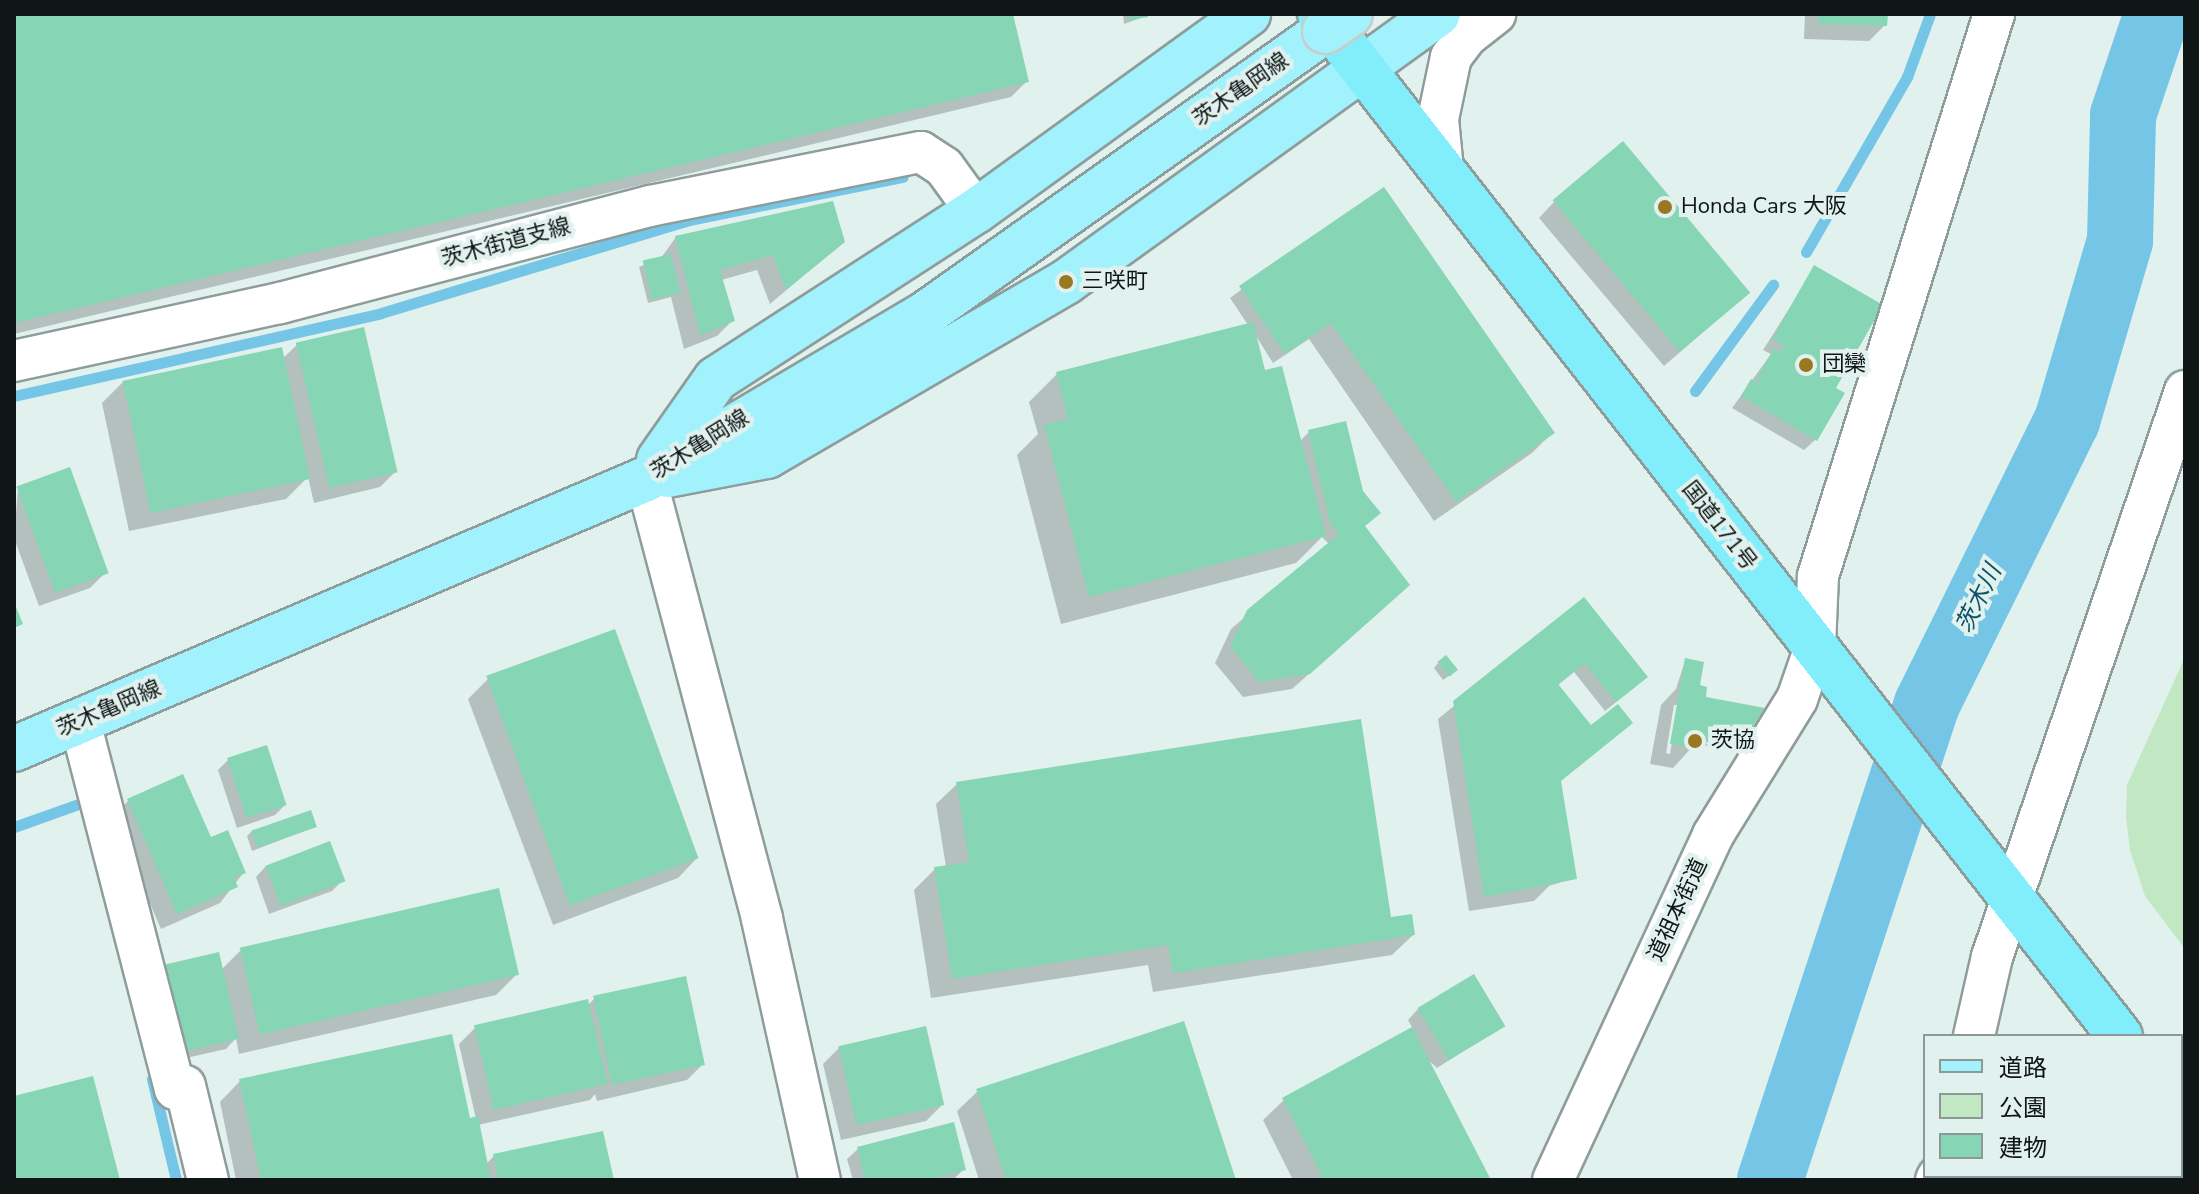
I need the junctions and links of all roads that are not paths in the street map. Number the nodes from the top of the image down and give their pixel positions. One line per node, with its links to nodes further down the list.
1 (1248, 14): 8 (main road)
2 (1437, 14): 6 (main road)
3 (1495, 14): 7 (street)
4 (1994, 14): 12 (street, 道祖本街道)
5 (1332, 20): 6 (highway, 国道171号); 11 (main road, 茨木亀岡線)
6 (1361, 67): 7 (highway, 国道171号); 11 (main road)
7 (1443, 170): 12 (highway, 国道171号)
8 (976, 211): 9 (street, 茨木街道支線); 11 (main road)
9 (14, 361)
10 (2185, 391): 15 (street)
11 (646, 479): 13 (main road, 茨木亀岡線); 19 (street)
12 (1825, 660): 15 (highway, 国道171号); 20 (street, 道祖本街道)
13 (80, 722): 14 (main road, 茨木亀岡線); 18 (street)
14 (14, 749)
15 (2012, 898): 16 (street); 17 (highway, 国道171号)
16 (1975, 1034)
17 (2118, 1034)
18 (208, 1180)
19 (820, 1180)
20 (1553, 1180)

